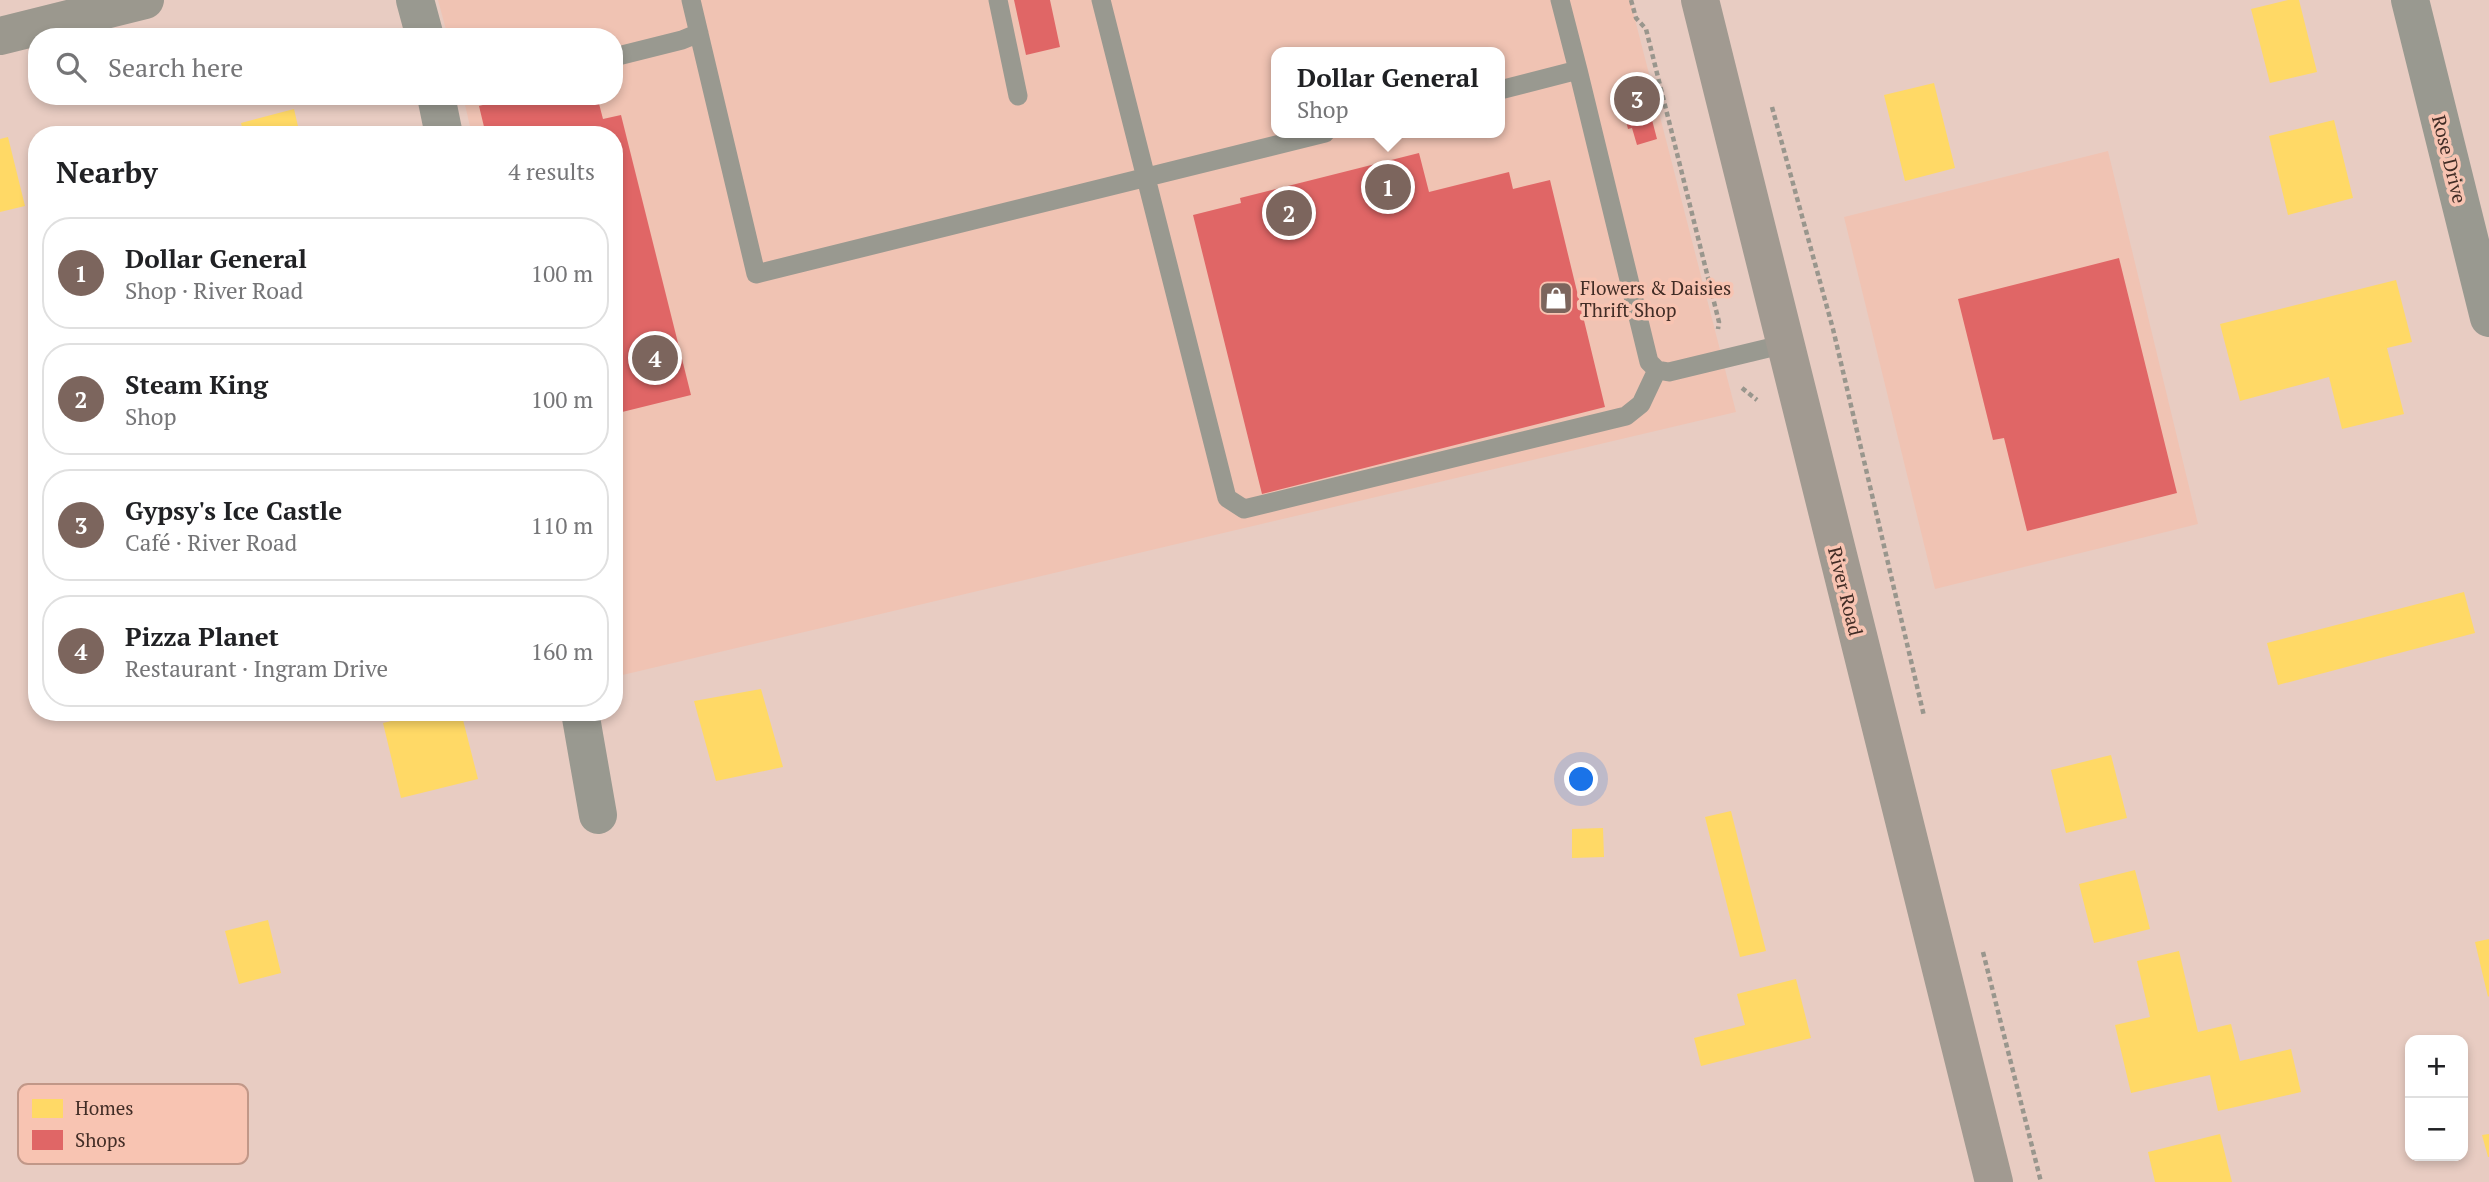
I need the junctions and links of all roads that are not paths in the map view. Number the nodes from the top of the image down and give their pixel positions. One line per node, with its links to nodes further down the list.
1 (145, 0): 9 (main road)
2 (415, 0): 10 (street)
3 (691, 0): 12 (lane)
4 (998, 0): 17 (lane)
5 (1101, 0): 21 (lane)
6 (1560, 0): 15 (lane)
7 (1700, 0): 23 (main road, River Road)
8 (2410, 0): 22 (street, Rose Drive)
9 (32, 28)
10 (423, 28)
11 (28, 29): 13 (main road)
12 (699, 33): 14 (lane); 21 (lane)
13 (0, 36)
14 (623, 55)
15 (1578, 70): 16 (lane); 24 (lane)
16 (1505, 89)
17 (1018, 96)
18 (439, 105): 19 (street)
19 (442, 126)
20 (1304, 138): 21 (lane)
21 (1147, 176): 24 (lane)
22 (2489, 318)
23 (1785, 344): 24 (lane); 27 (main road, River Road)
24 (1657, 370)
25 (582, 721): 26 (street)
26 (598, 815)
27 (1994, 1182)

